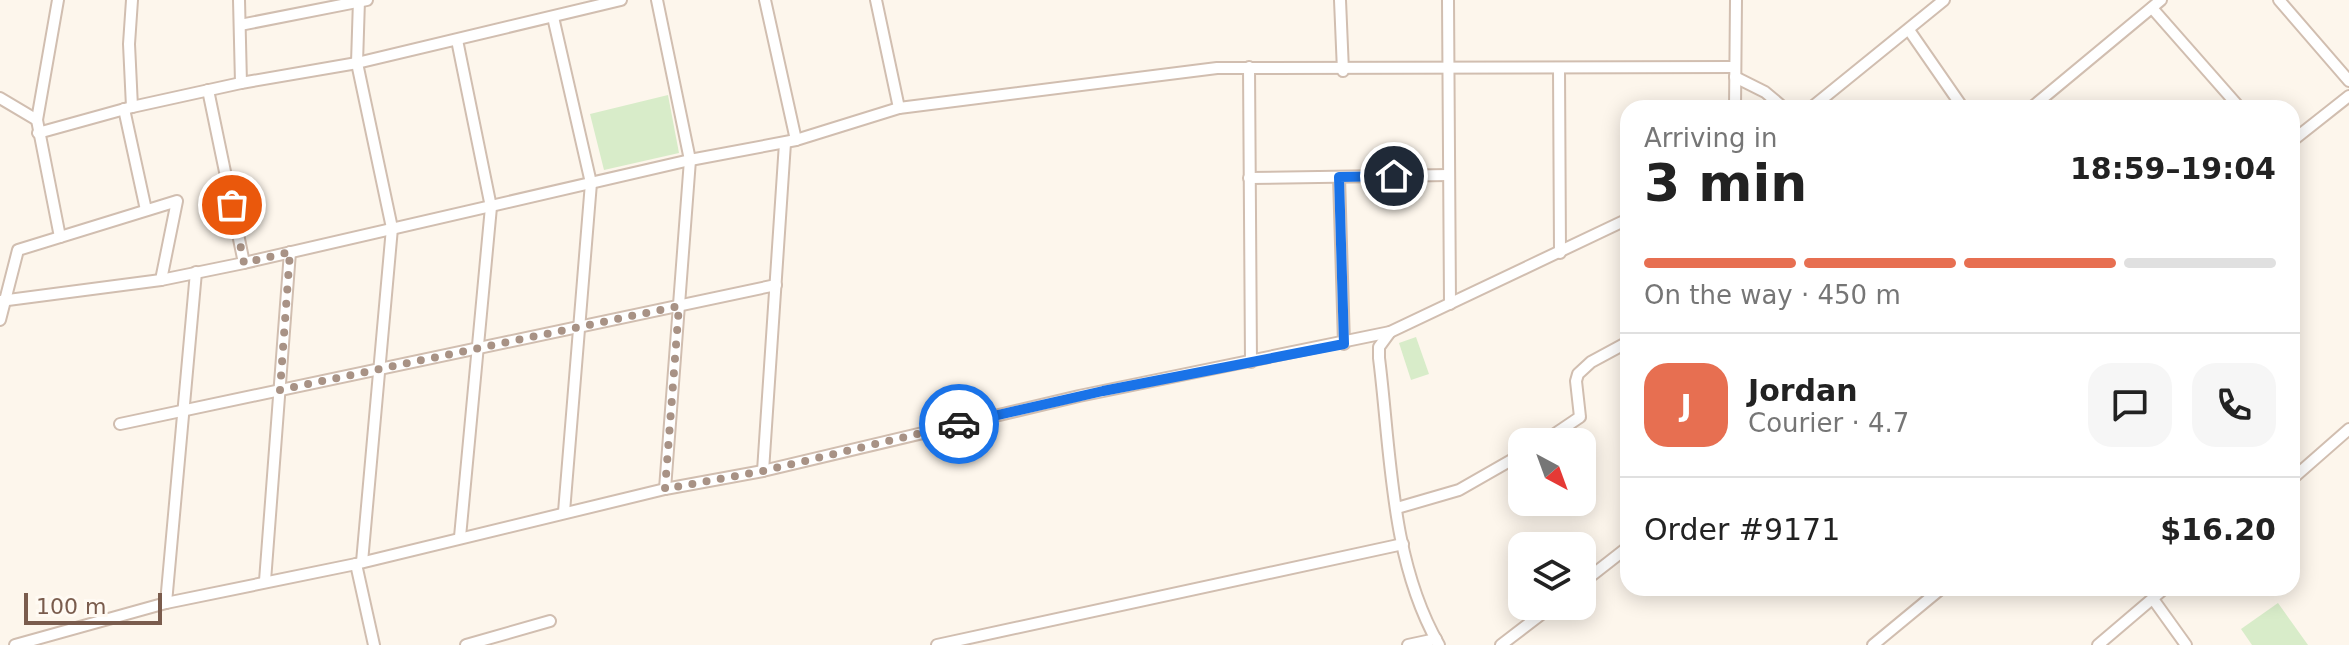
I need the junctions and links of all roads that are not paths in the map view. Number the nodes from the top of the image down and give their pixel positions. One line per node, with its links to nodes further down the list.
1 (58, 0): 39 (street)
2 (132, 0): 37 (street)
3 (239, 0): 17 (street)
4 (362, 0): 17 (street); 20 (street)
5 (621, 0): 16 (street)
6 (657, 0): 43 (street)
7 (765, 0): 42 (street)
8 (876, 0): 38 (street)
9 (1340, 0): 24 (street)
10 (1448, 0): 23 (street)
11 (1736, 0): 25 (street)
12 (1944, 0): 18 (street)
13 (2161, 0): 15 (street)
14 (2279, 0): 26 (street)
15 (2152, 8): 35 (street); 36 (street)
16 (553, 17): 19 (street); 47 (street)
17 (240, 25): 27 (street)
18 (1909, 30): 33 (street); 34 (street)
19 (457, 40): 20 (street); 48 (street)
20 (357, 63): 27 (street); 51 (street)
21 (1249, 67): 24 (street); 38 (street); 46 (street)
22 (1559, 69): 23 (street); 25 (street); 54 (street)
23 (1449, 70): 24 (street); 44 (street)
24 (1343, 71)
25 (1735, 72): 31 (street); 32 (street)
26 (2349, 81)
27 (241, 83): 28 (street)
28 (208, 90): 37 (street); 55 (street)
29 (2349, 96): 41 (street)
30 (0, 98): 39 (street)
31 (1735, 100)
32 (1774, 100)
33 (1821, 100)
34 (1957, 100)
35 (2041, 100)
36 (2233, 100)
37 (128, 108): 40 (street); 49 (street)
38 (899, 108): 42 (street)
39 (37, 120): 40 (street)
40 (38, 133): 52 (street)
41 (2300, 135)
42 (790, 142): 43 (street); 58 (street)
43 (690, 160): 47 (street); 61 (street)
44 (1449, 175): 45 (street); 60 (street)
45 (1339, 177): 46 (street); 65 (street)
46 (1249, 178): 68 (street)
47 (591, 183): 48 (street); 63 (street)
48 (491, 207): 51 (street); 67 (street)
49 (146, 210): 52 (street); 57 (street)
50 (1620, 223): 54 (street)
51 (392, 228): 53 (street); 69 (street)
52 (60, 237): 59 (street)
53 (290, 252): 55 (street); 70 (street)
54 (1560, 253): 60 (street)
55 (244, 263): 56 (street)
56 (196, 272): 57 (street); 71 (street)
57 (161, 280): 59 (street)
58 (776, 285): 61 (street); 76 (street)
59 (3, 301): 62 (street)
60 (1450, 304): 64 (street)
61 (679, 306): 63 (street); 78 (street)
62 (0, 320)
63 (579, 328): 67 (street); 80 (street)
64 (1390, 332): 65 (street); 79 (street)
65 (1344, 344): 68 (street)
66 (1620, 347): 73 (street)
67 (478, 348): 69 (street); 81 (street)
68 (1251, 362): 76 (street)
69 (379, 370): 70 (street); 84 (street)
70 (280, 390): 71 (street); 86 (street)
71 (183, 411): 72 (street); 90 (street)
72 (120, 424)
73 (1564, 428)
74 (2349, 429): 77 (street)
75 (1508, 462): 79 (street)
76 (763, 471): 78 (street)
77 (2300, 472)
78 (665, 489): 80 (street)
79 (1397, 508): 82 (street)
80 (564, 512): 81 (street)
81 (460, 537): 84 (street)
82 (1403, 544): 93 (street); 97 (street)
83 (1620, 553): 85 (street)
84 (359, 563): 86 (street); 95 (street)
85 (1596, 572)
86 (265, 581): 90 (street)
87 (1932, 596): 100 (street)
88 (2156, 596): 89 (street)
89 (2153, 599): 101 (street); 102 (street)
90 (166, 603): 94 (street)
91 (1534, 620): 99 (street)
92 (550, 621): 96 (street)
93 (1437, 642): 98 (street)
94 (15, 645)
95 (374, 645)
96 (466, 645)
97 (937, 645)
98 (1408, 645)
99 (1501, 645)
100 (1873, 645)
101 (2098, 645)
102 (2186, 645)

